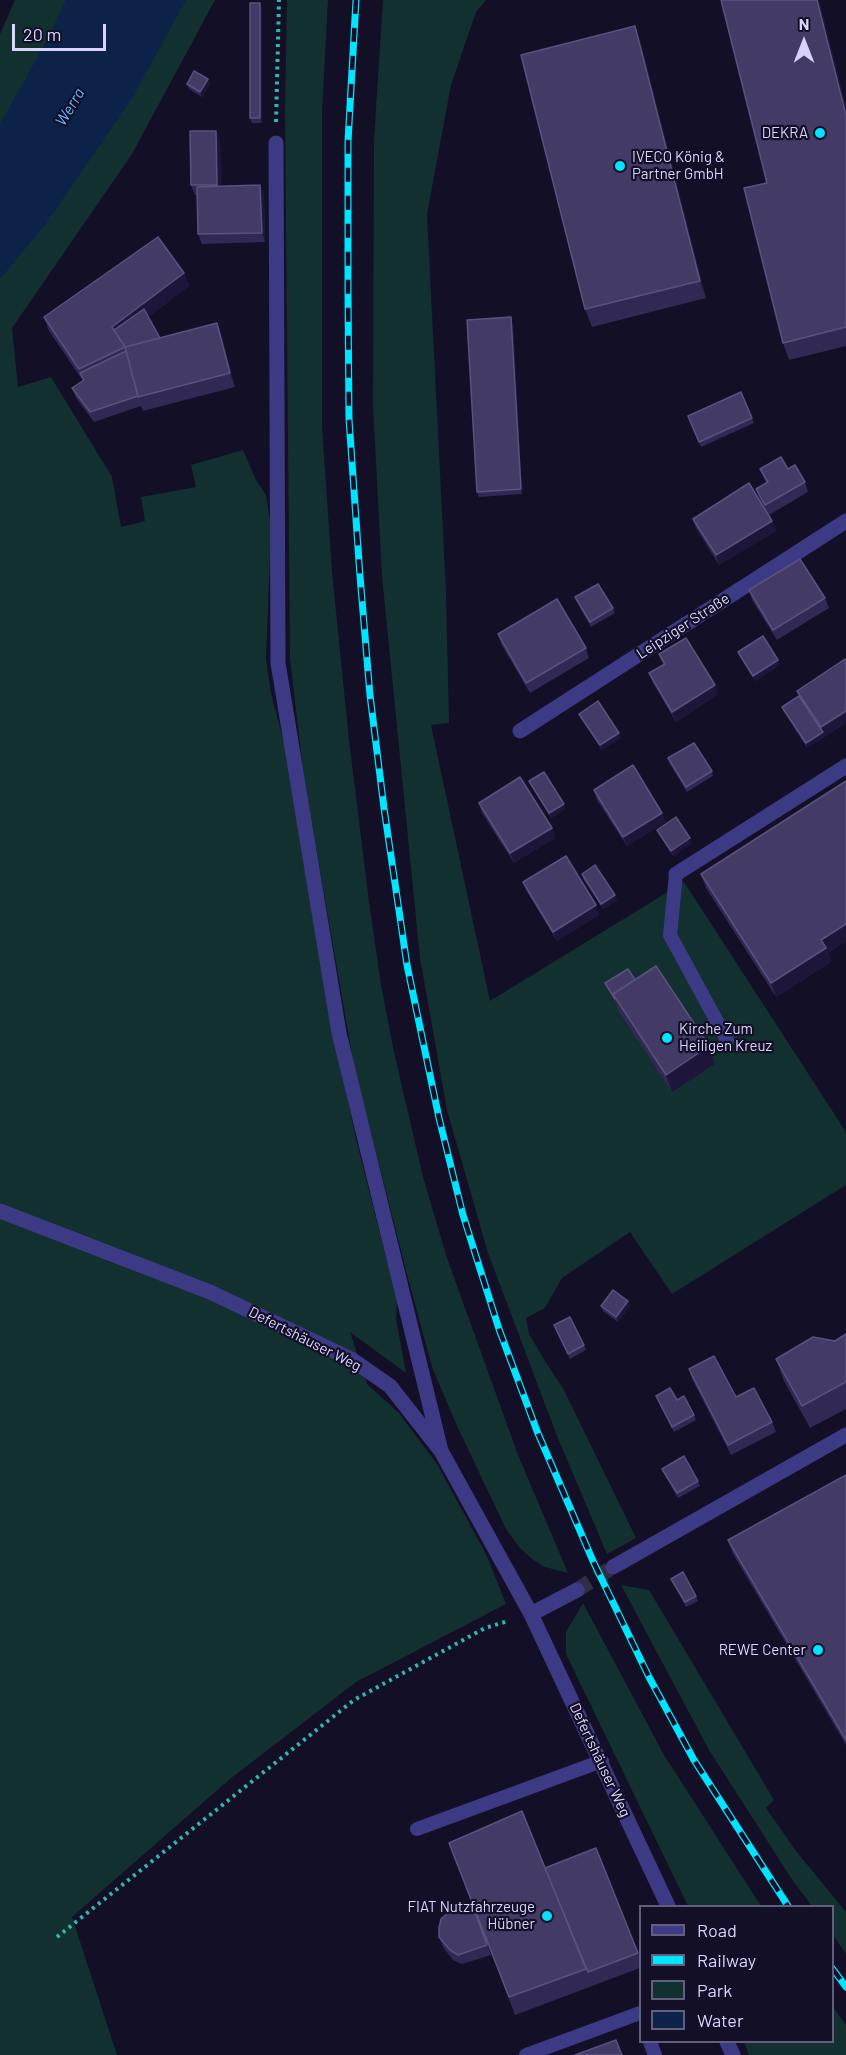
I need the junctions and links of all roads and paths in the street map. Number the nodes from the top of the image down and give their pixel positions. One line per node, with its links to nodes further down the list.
1 (279, 0): 2 (path)
2 (276, 143): 10 (street)
3 (846, 520): 4 (street, Leipziger Straße)
4 (520, 732)
5 (846, 766): 6 (street)
6 (676, 874): 7 (lane)
7 (727, 1040)
8 (0, 1211): 10 (street, Defertshäuser Weg)
9 (846, 1435): 11 (street)
10 (441, 1451): 13 (street, Defertshäuser Weg)
11 (613, 1568)
12 (577, 1590): 13 (street)
13 (531, 1614): 14 (street, Defertshäuser Weg); 17 (path)
14 (602, 1761): 15 (lane); 16 (street, Defertshäuser Weg)
15 (417, 1829)
16 (668, 1905)
17 (57, 1938)
18 (639, 2014): 19 (lane)
19 (526, 2055)

